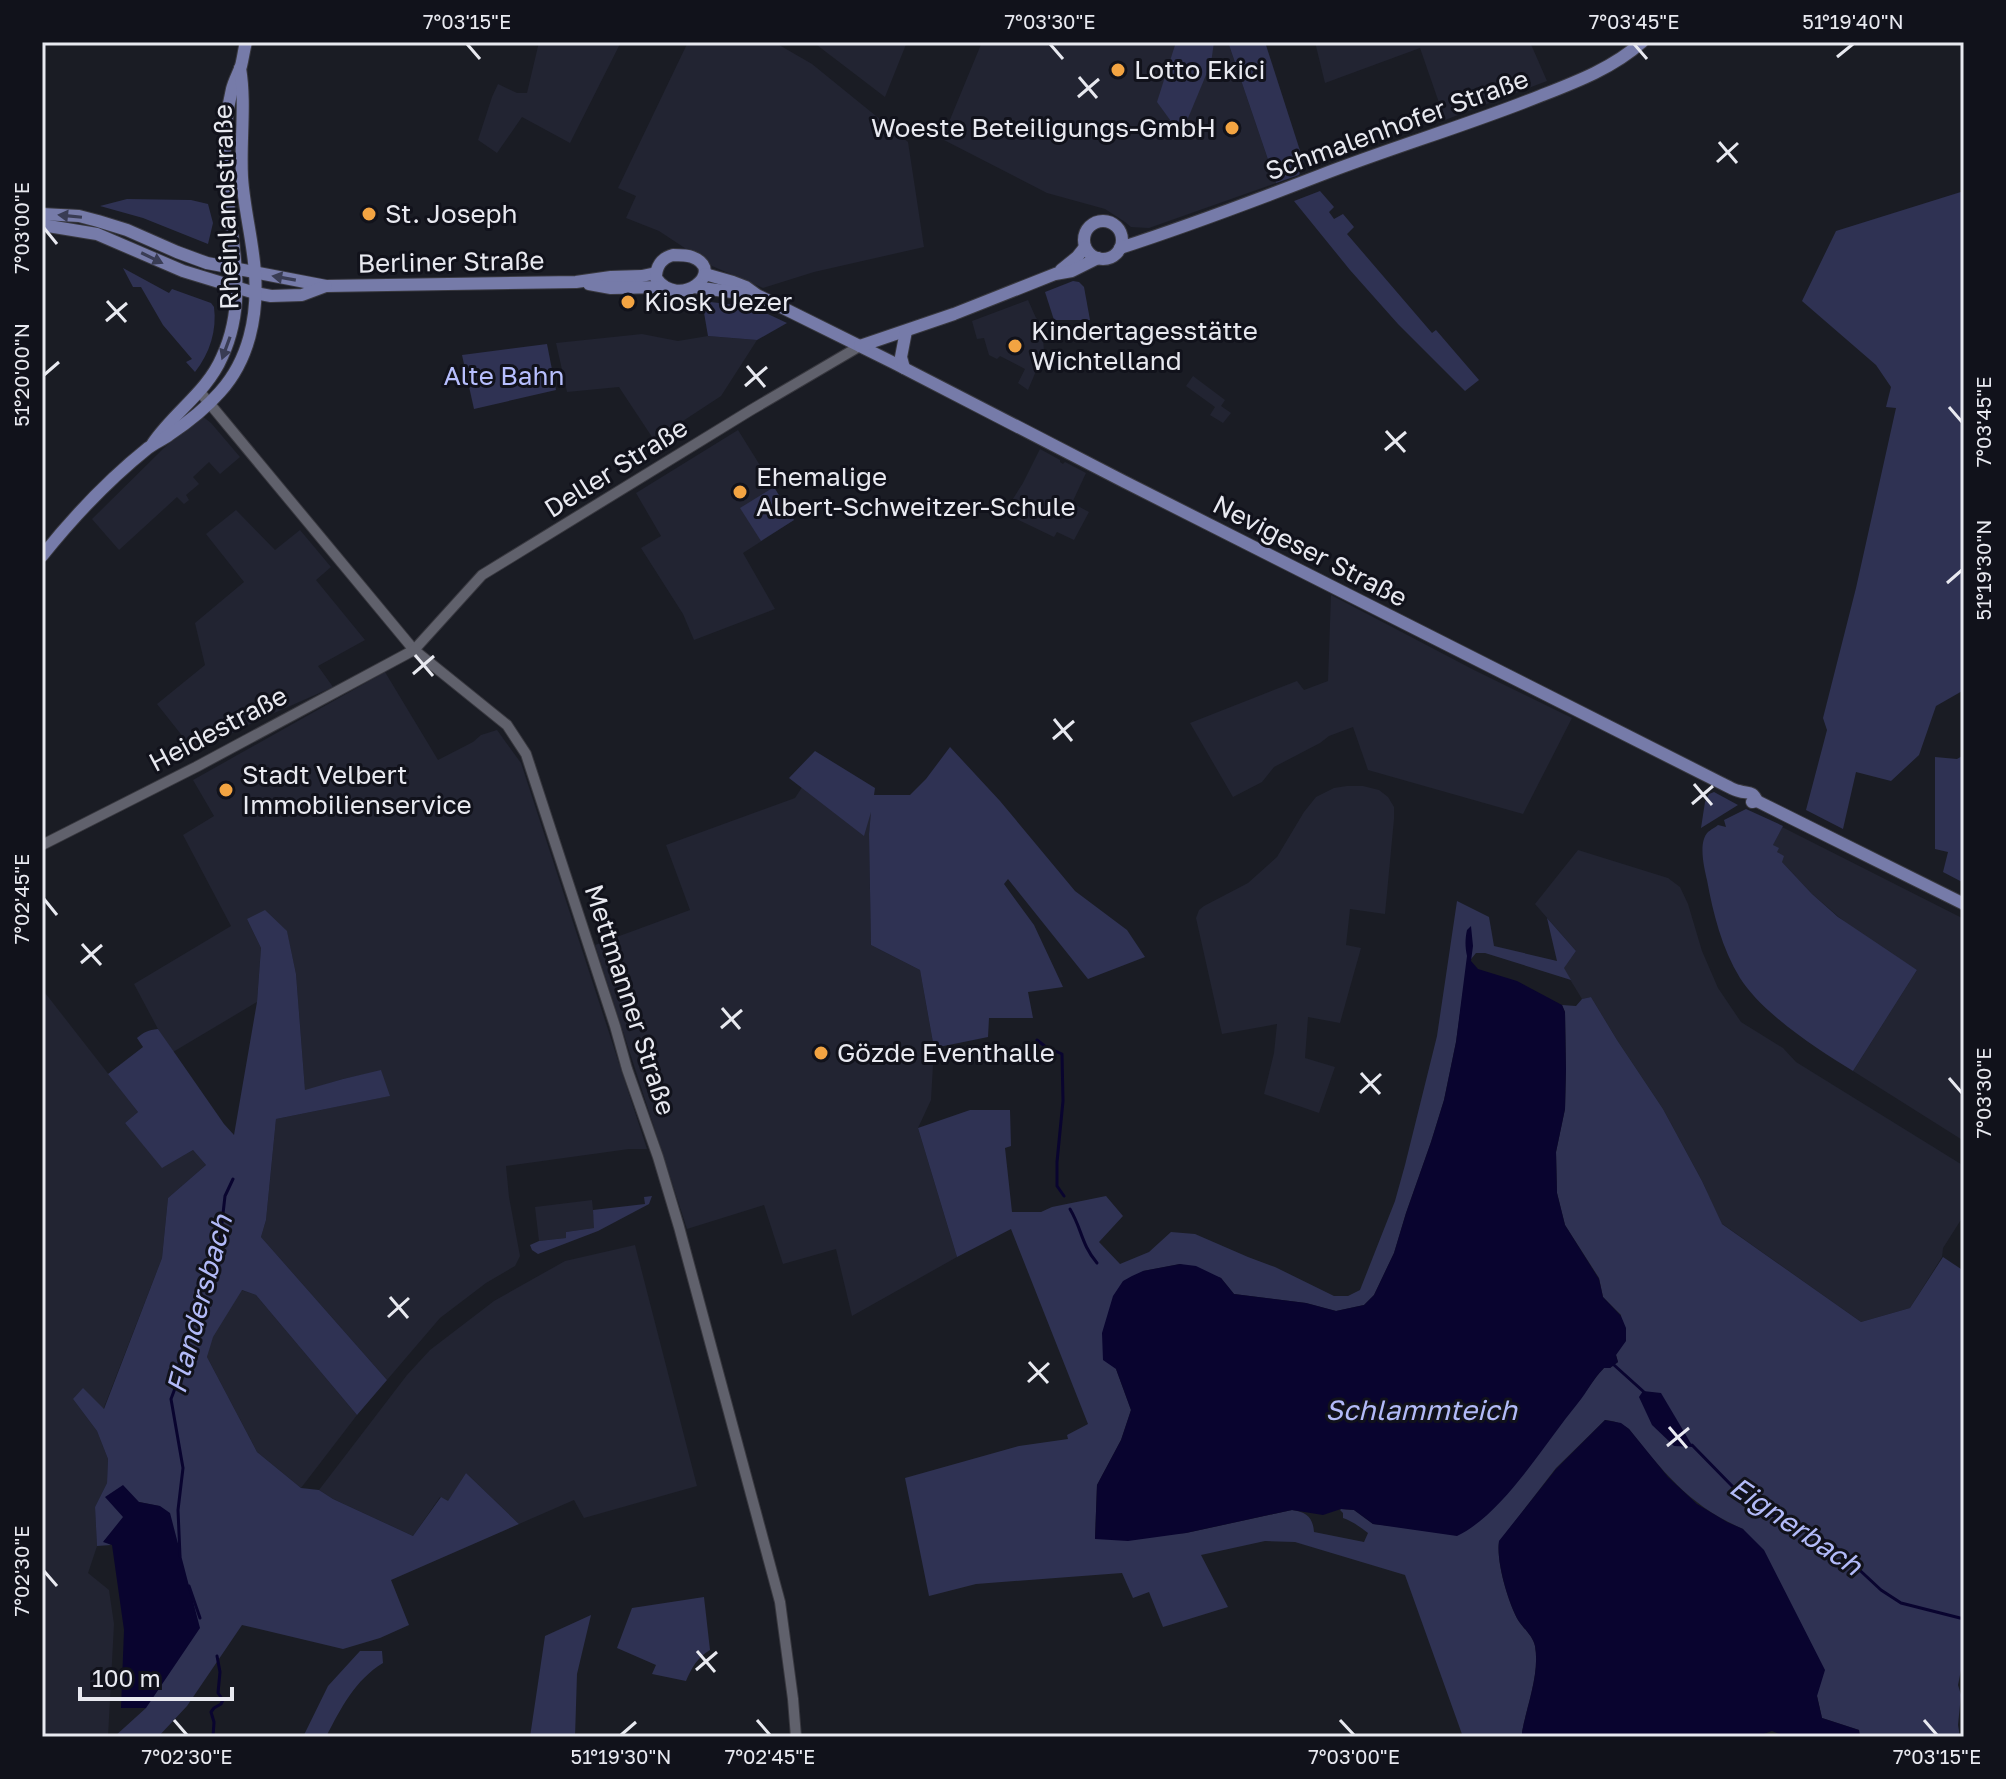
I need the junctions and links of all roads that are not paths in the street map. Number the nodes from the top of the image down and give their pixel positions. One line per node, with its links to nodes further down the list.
1 (246, 42): 3 (main road)
2 (1642, 42): 7 (main road, Schmalenhofer Straße)
3 (240, 68): 11 (main road, Rheinlandstraße); 12 (main road, Rheinlandstraße)
4 (42, 214): 11 (main road, Berliner Straße, one-way to 4)
5 (42, 225): 20 (main road, Berliner Straße, one-way to 20)
6 (1121, 234): 7 (main road, Schmalenhofer Straße); 8 (main road); 9 (main road)
7 (1161, 236): 9 (main road, Schmalenhofer Straße)
8 (1085, 247): 10 (main road); 15 (main road)
9 (1120, 248): 10 (main road)
10 (1098, 258): 15 (main road)
11 (237, 270): 12 (main road, Berliner Straße); 20 (main road, Rheinlandstraße)
12 (255, 273): 17 (main road, Berliner Straße, one-way to 12); 21 (main road, Rheinlandstraße)
13 (656, 273): 14 (main road); 16 (main road, Berliner Straße); 18 (main road)
14 (705, 274): 19 (main road); 22 (main road, Nevigeser Straße)
15 (1055, 274): 23 (main road)
16 (576, 282): 17 (main road, Berliner Straße); 18 (main road, Berliner Straße)
17 (326, 286): 21 (main road, Berliner Straße)
18 (665, 287): 19 (main road)
19 (694, 287): 22 (main road)
20 (237, 288): 21 (main road, Berliner Straße); 26 (main road, Rheinlandstraße, one-way to 26)
21 (255, 293): 27 (main road, Rheinlandstraße)
22 (757, 295): 24 (main road, Nevigeser Straße)
23 (906, 331): 24 (main road); 25 (main road)
24 (860, 346): 25 (main road, Nevigeser Straße); 30 (street, Deller Straße)
25 (904, 368): 32 (main road, Nevigeser Straße)
26 (200, 392): 27 (street, Mettmanner Straße); 28 (main road, Rheinlandstraße)
27 (210, 403): 28 (main road, Rheinlandstraße); 30 (street, Mettmanner Straße)
28 (151, 446): 29 (main road, Rheinlandstraße)
29 (42, 556)
30 (414, 650): 31 (street, Heidestraße); 33 (street, Mettmanner Straße)
31 (42, 845)
32 (1964, 904)
33 (796, 1737)

